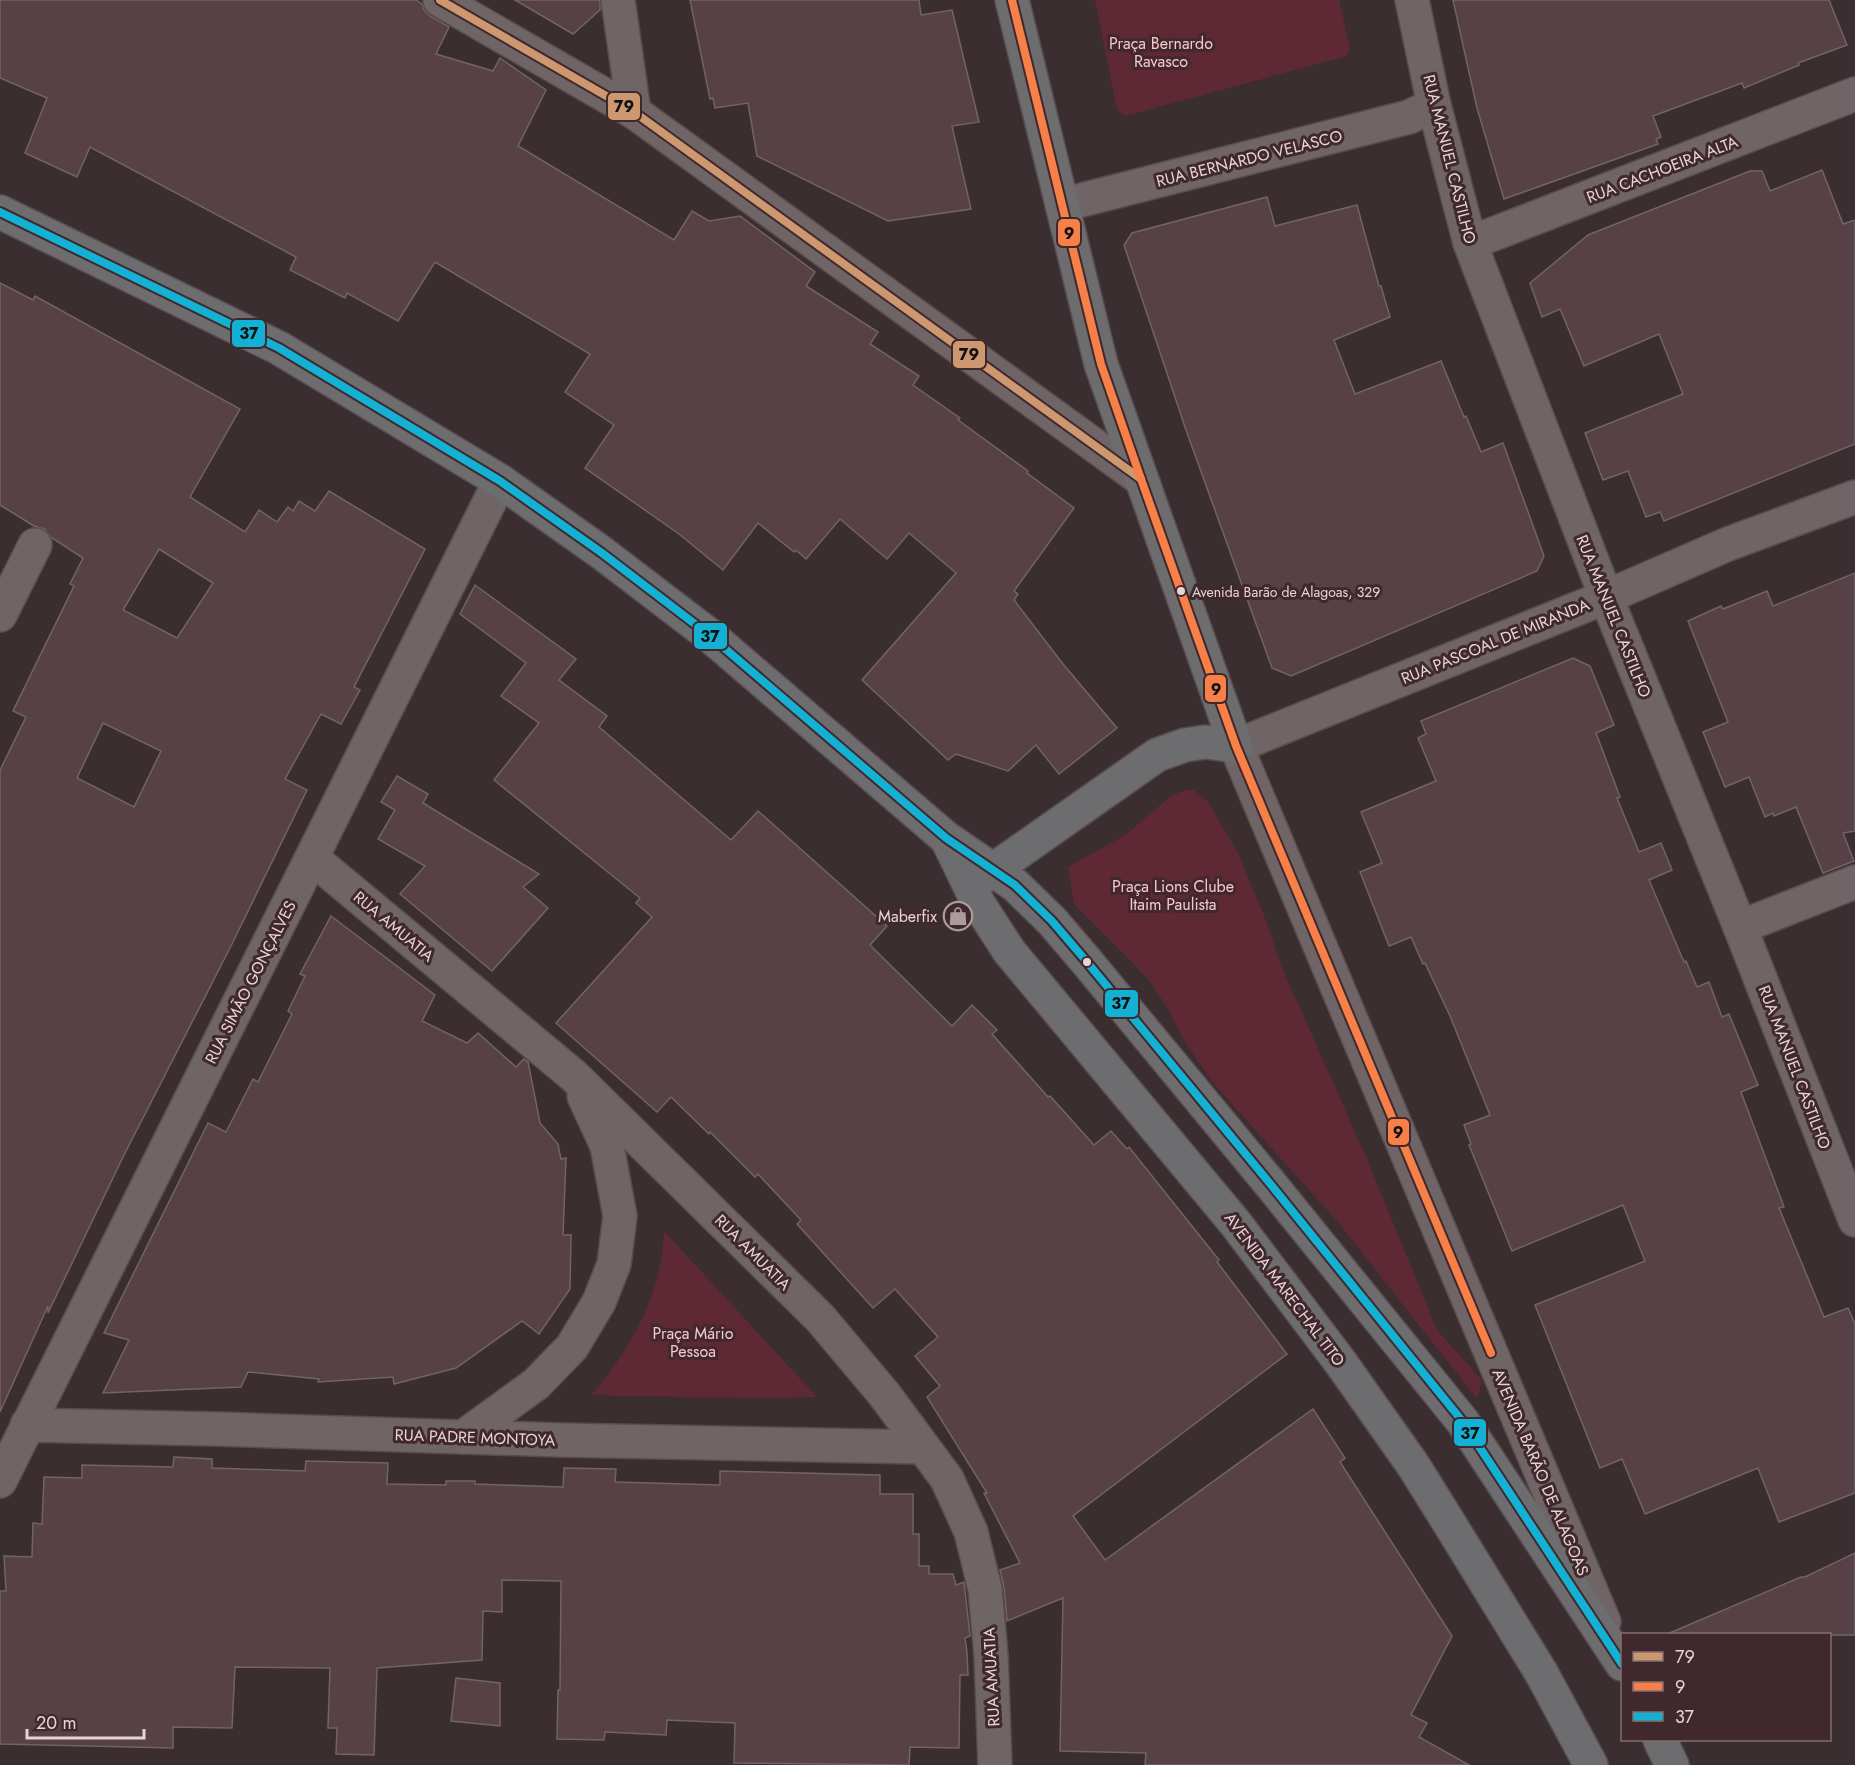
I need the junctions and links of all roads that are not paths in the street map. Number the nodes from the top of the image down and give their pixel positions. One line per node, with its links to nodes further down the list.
1 (441, 0): 7 (street)
2 (618, 0): 7 (street)
3 (1012, 0): 8 (main road, AVENIDA BARÃO DE ALAGOAS)
4 (1412, 0): 6 (street, RUA MANUEL CASTILHO)
5 (1855, 94): 10 (street, RUA CACHOEIRA ALTA)
6 (1434, 105): 8 (street, RUA BERNARDO VELASCO); 10 (street, RUA MANUEL CASTILHO)
7 (634, 112): 11 (street)
8 (1062, 205): 11 (main road, AVENIDA BARÃO DE ALAGOAS)
9 (0, 212): 12 (main road, AVENIDA MARECHAL TITO)
10 (1470, 243): 15 (street, RUA MANUEL CASTILHO)
11 (1141, 479): 17 (main road, AVENIDA BARÃO DE ALAGOAS)
12 (500, 482): 18 (street, RUA SIMÃO GONÇALVES); 19 (main road, AVENIDA MARECHAL TITO)
13 (1855, 497): 15 (street, RUA PASCOAL DE MIRANDA)
14 (35, 544): 16 (street)
15 (1606, 597): 17 (street, RUA PASCOAL DE MIRANDA); 21 (street, RUA MANUEL CASTILHO)
16 (0, 615)
17 (1236, 746): 19 (main road); 28 (street, AVENIDA BARÃO DE ALAGOAS)
18 (312, 858): 22 (street, RUA AMUATIA); 24 (street, RUA SIMÃO GONÇALVES)
19 (981, 878): 28 (main road, AVENIDA MARECHAL TITO); 31 (main road, AVENIDA MARECHAL TITO)
20 (1855, 882): 21 (street)
21 (1740, 927): 23 (street, RUA MANUEL CASTILHO)
22 (574, 1076): 25 (street); 26 (street, RUA AMUATIA)
23 (1855, 1220)
24 (27, 1425): 25 (street, RUA PADRE MONTOYA); 27 (street, RUA SIMÃO GONÇALVES)
25 (463, 1437): 26 (street, RUA PADRE MONTOYA)
26 (923, 1447): 30 (street, RUA AMUATIA)
27 (0, 1481)
28 (1620, 1660)
29 (1660, 1741): 32 (main road)
30 (995, 1765)
31 (1591, 1765)
32 (1672, 1765)

